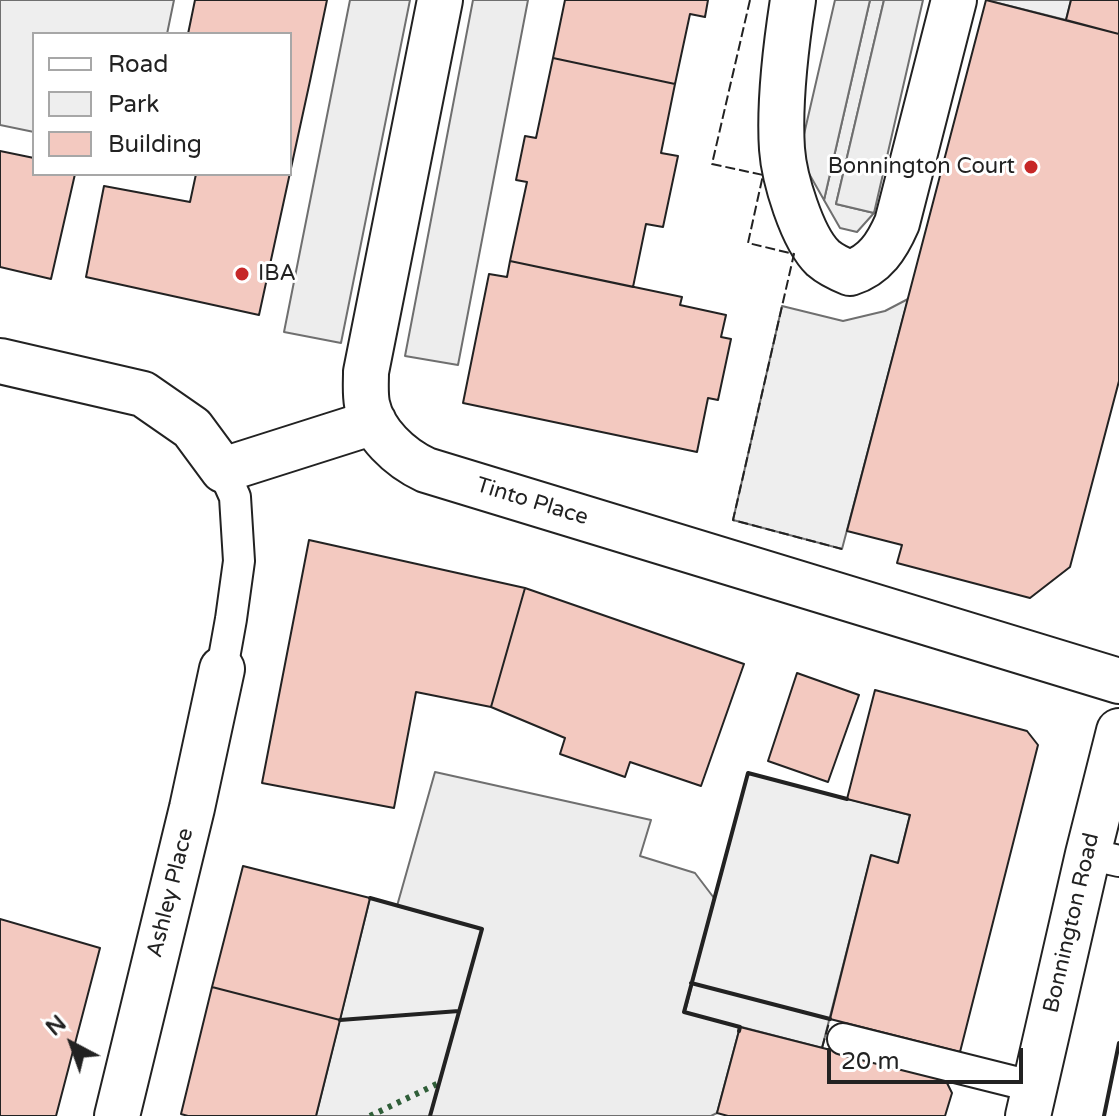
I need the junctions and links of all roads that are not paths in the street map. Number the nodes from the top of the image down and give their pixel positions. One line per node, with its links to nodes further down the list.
1 (440, 0): 5 (street, Tinto Place)
2 (793, 0): 3 (street)
3 (954, 0)
4 (0, 361): 6 (street)
5 (374, 422): 6 (street); 8 (street, Tinto Place)
6 (223, 470): 7 (lane)
7 (222, 669): 13 (street, Ashley Place)
8 (1119, 681)
9 (1119, 731): 10 (street, Bonnington Road)
10 (1104, 858): 12 (street, Bonnington Road)
11 (843, 1039): 12 (lane)
12 (1031, 1101)
13 (117, 1116)

